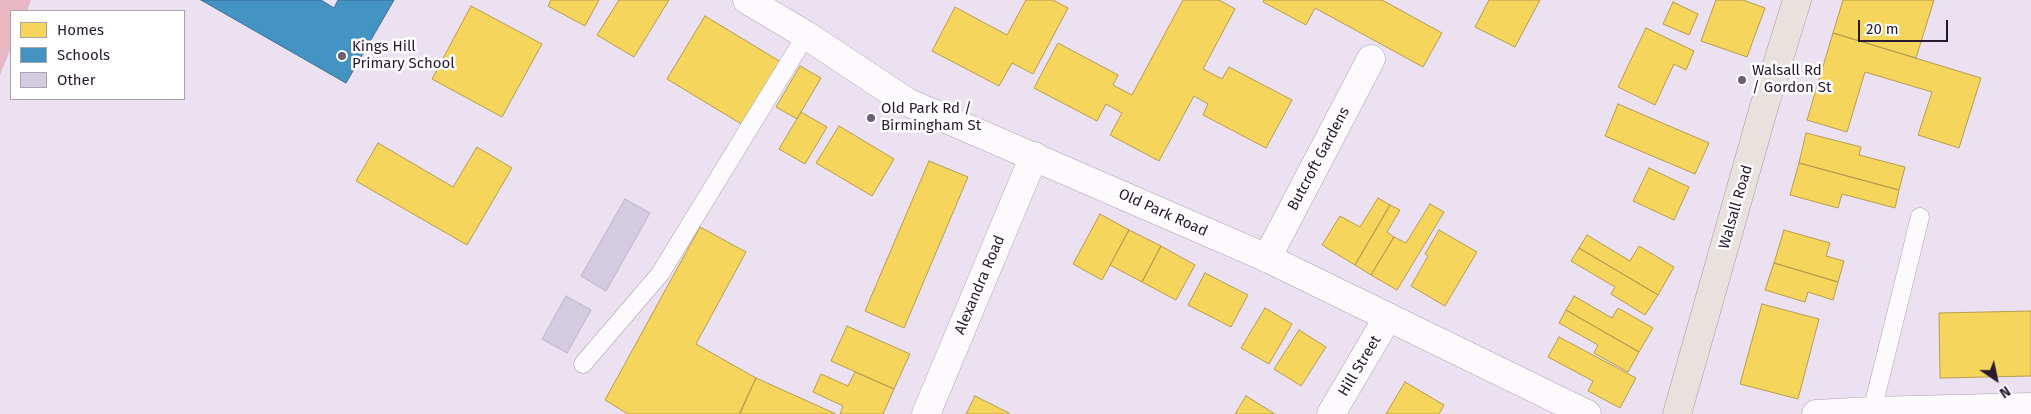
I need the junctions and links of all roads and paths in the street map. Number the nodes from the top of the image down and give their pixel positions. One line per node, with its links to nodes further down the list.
1 (1797, 0): 15 (main road, Walsall Road)
2 (762, 4): 3 (street, Old Park Road)
3 (806, 35): 5 (street, Old Park Road); 9 (lane)
4 (1371, 60): 7 (street, Butcroft Gardens)
5 (1034, 156): 7 (street, Old Park Road); 12 (street, Alexandra Road)
6 (1920, 216): 11 (lane)
7 (1267, 258): 8 (street, Old Park Road)
8 (1388, 317): 13 (street, Hill Street); 14 (street, Old Park Road)
9 (583, 364)
10 (2031, 407): 11 (street)
11 (1872, 411): 16 (street)
12 (926, 414)
13 (1331, 414)
14 (1587, 414)
15 (1677, 414)
16 (1816, 414)

